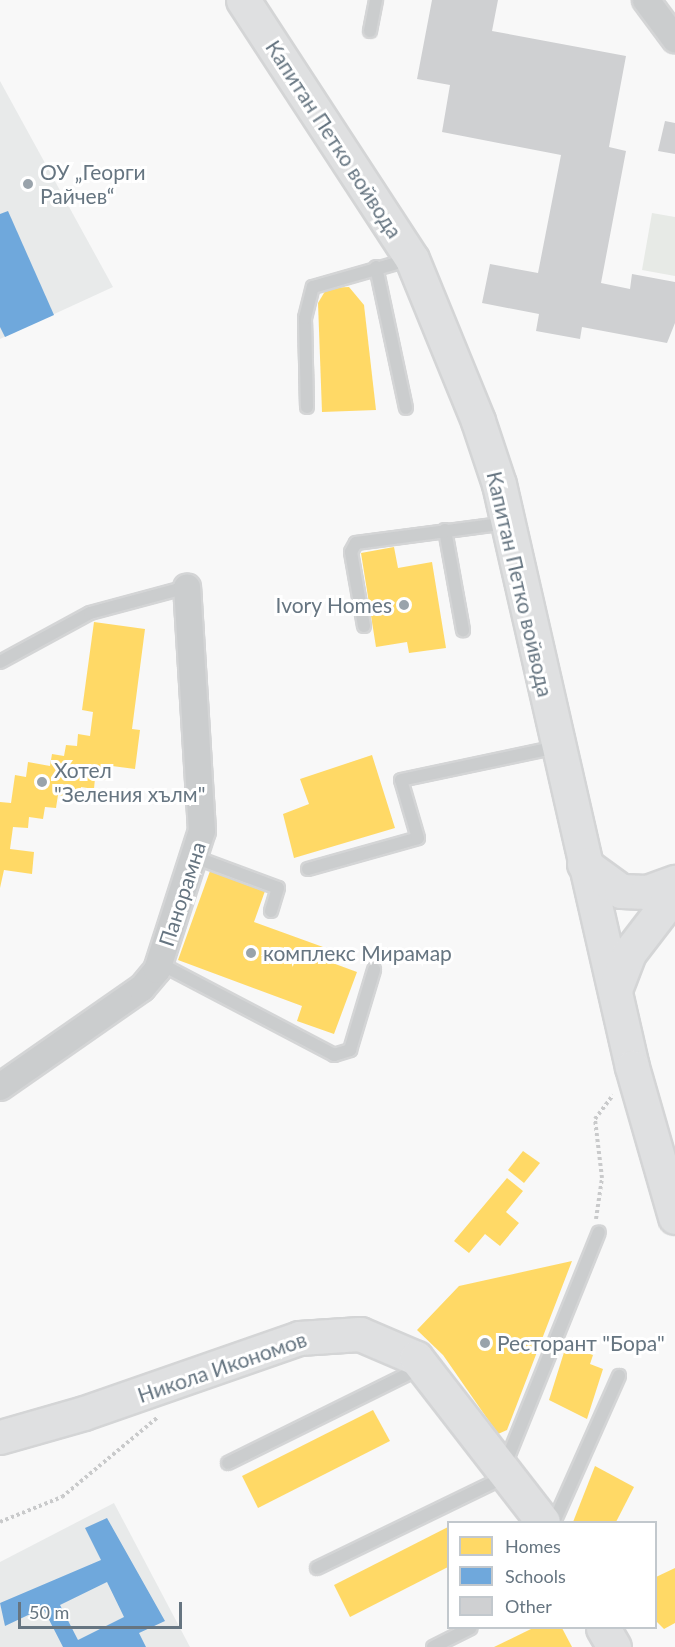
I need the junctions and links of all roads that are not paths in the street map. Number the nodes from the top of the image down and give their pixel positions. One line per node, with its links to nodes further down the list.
1 (243, 0): 6 (street, Капитан Петко войвода)
2 (376, 0): 4 (lane)
3 (646, 0): 5 (street)
4 (370, 31)
5 (675, 39)
6 (412, 259): 7 (lane); 10 (street, Капитан Петко войвода)
7 (376, 267): 8 (lane); 9 (lane)
8 (307, 406)
9 (406, 408)
10 (507, 523): 11 (lane); 16 (street, Капитан Петко войвода)
11 (445, 530): 13 (lane); 14 (lane)
12 (187, 586): 15 (lane); 17 (street, Панорамна)
13 (364, 626)
14 (463, 630)
15 (0, 662)
16 (557, 747): 18 (street, Капитан Петко войвода); 19 (lane)
17 (196, 858): 22 (lane); 23 (street, Панорамна)
18 (584, 864): 20 (street); 25 (street, Капитан Петко войвода)
19 (308, 869)
20 (675, 882)
21 (675, 893): 25 (street)
22 (271, 911)
23 (159, 963): 24 (lane); 26 (street, Панорамна)
24 (374, 970)
25 (616, 987): 27 (street, Капитан Петко войвода)
26 (0, 1087)
27 (675, 1217)
28 (599, 1232): 33 (lane)
29 (423, 1367): 31 (street, Никола Икономов); 32 (lane); 33 (street, Никола Икономов)
30 (619, 1376): 35 (lane)
31 (0, 1437)
32 (228, 1463)
33 (506, 1471): 34 (street, Никола Икономов); 36 (lane)
34 (542, 1521)
35 (554, 1521)
36 (317, 1568)
37 (469, 1629): 39 (lane)
38 (604, 1629): 40 (street)
39 (433, 1647)
40 (614, 1647)

